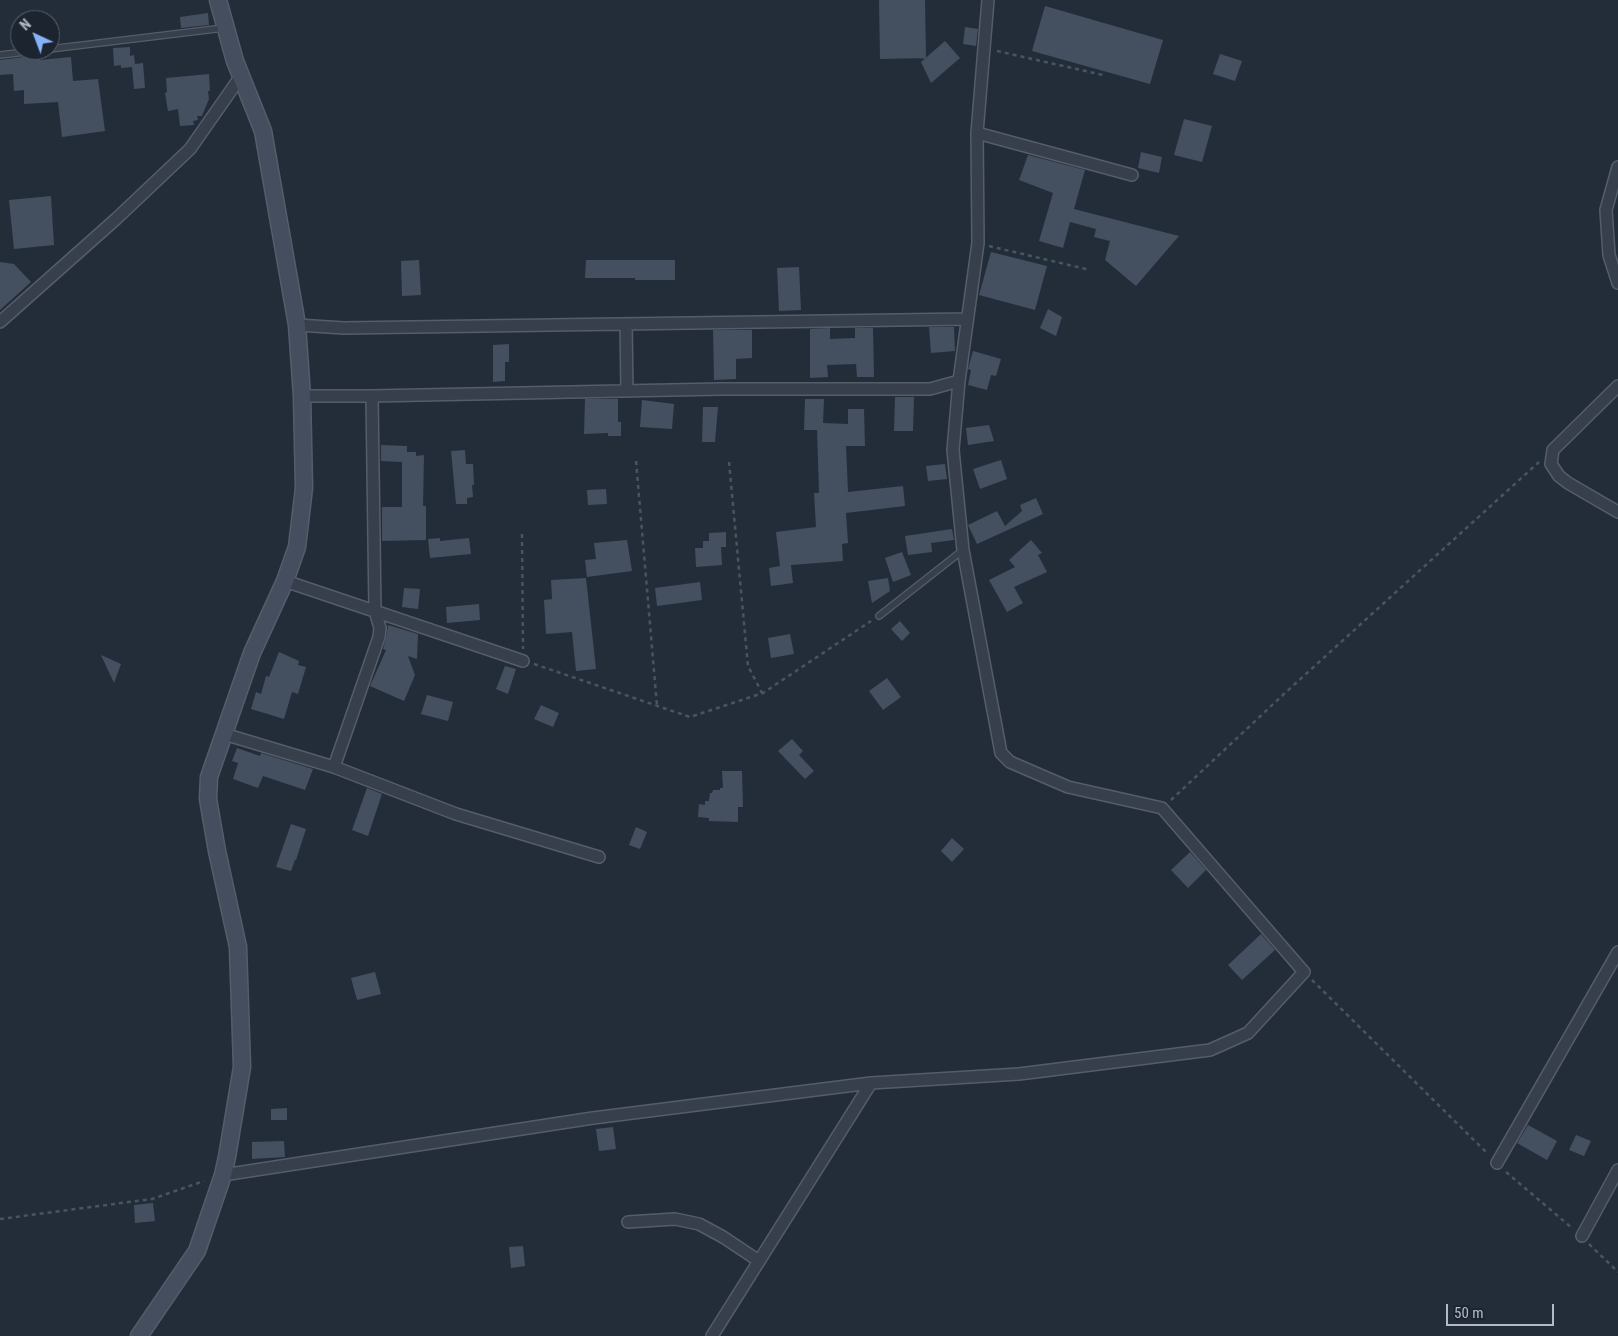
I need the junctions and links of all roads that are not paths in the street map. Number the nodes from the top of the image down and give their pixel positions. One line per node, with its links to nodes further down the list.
1 (218, 0): 3 (street)
2 (988, 0): 6 (street)
3 (226, 28): 4 (lane); 5 (street)
4 (60, 48)
5 (241, 76): 11 (street); 13 (street)
6 (977, 133): 8 (street); 10 (street)
7 (1618, 167): 9 (street)
8 (1132, 175)
9 (1618, 283)
10 (967, 319): 12 (street); 14 (street)
11 (0, 322)
12 (626, 324): 13 (street); 16 (street)
13 (297, 325): 17 (street)
14 (959, 381): 16 (street); 20 (street)
15 (1618, 386): 19 (street)
16 (627, 391): 18 (street)
17 (302, 396): 18 (street); 21 (street)
18 (372, 396): 22 (street)
19 (1618, 512)
20 (963, 550): 23 (lane); 29 (street)
21 (285, 581): 22 (street); 25 (street)
22 (374, 611): 24 (street); 26 (street)
23 (879, 616)
24 (523, 661)
25 (224, 734): 26 (street); 32 (street)
26 (334, 767): 27 (street)
27 (599, 858)
28 (1618, 952): 30 (street)
29 (871, 1083): 32 (street); 35 (street)
30 (1496, 1163)
31 (1618, 1170): 34 (street)
32 (223, 1175): 36 (street)
33 (628, 1222): 35 (street)
34 (1582, 1236)
35 (759, 1261): 37 (street)
36 (139, 1336)
37 (712, 1336)

